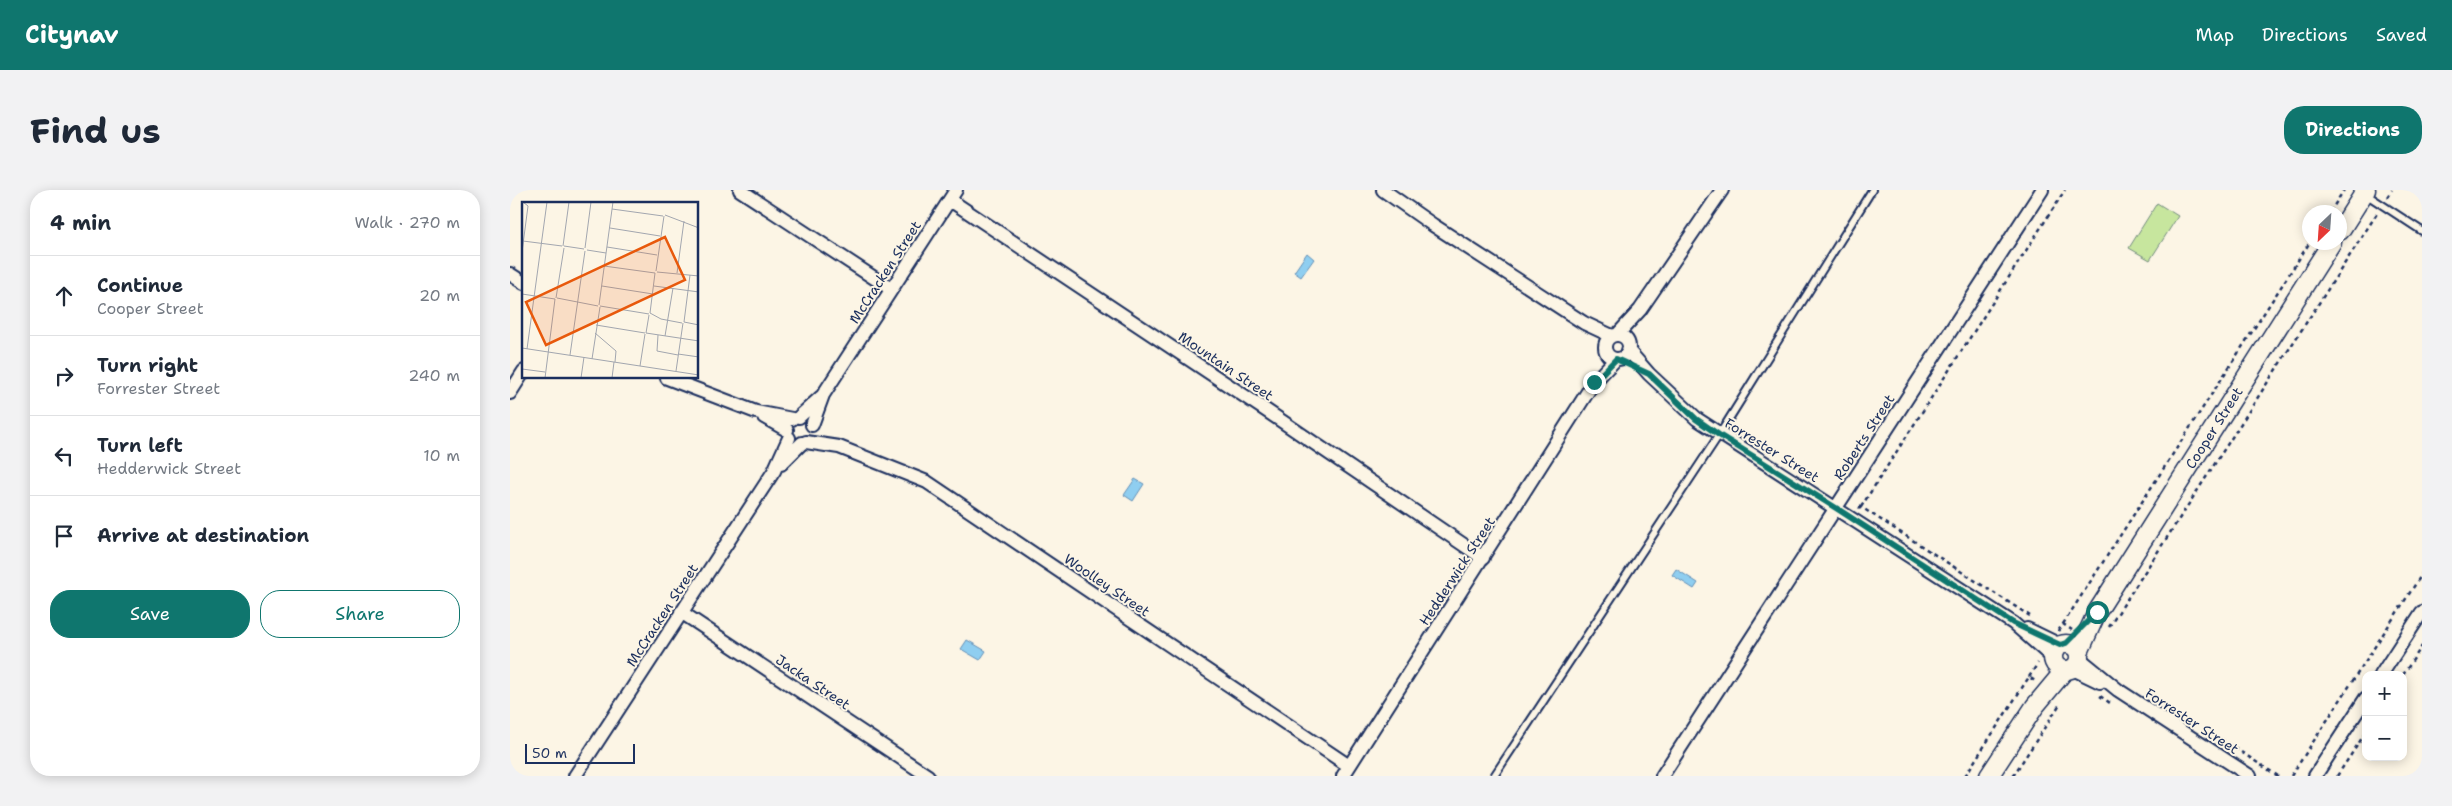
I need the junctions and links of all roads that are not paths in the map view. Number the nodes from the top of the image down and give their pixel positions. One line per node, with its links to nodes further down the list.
1 (740, 190): 13 (street)
2 (1382, 190): 14 (street, Forrester Street)
3 (1722, 190): 14 (street, Hedderwick Street)
4 (1872, 190): 21 (lane)
5 (2042, 190): 25 (street, Roberts Street)
6 (2365, 192): 8 (street); 9 (lane)
7 (953, 195): 13 (street, McCracken Street); 26 (street, Mountain Street)
8 (2347, 220)
9 (2422, 231)
10 (2327, 250): 29 (street, Cooper Street)
11 (510, 274): 12 (street)
12 (522, 282)
13 (891, 289): 18 (street, McCracken Street)
14 (1616, 347): 21 (street, Forrester Street); 26 (street, Hedderwick Street)
15 (522, 374): 17 (street)
16 (670, 379): 19 (street)
17 (510, 393)
18 (822, 395): 19 (street, McCracken Street); 20 (street, McCracken Street)
19 (792, 426): 20 (street); 22 (street); 24 (street, McCracken Street)
20 (812, 427): 22 (street); 23 (street, Woolley Street)
21 (1719, 435): 25 (street, Forrester Street); 35 (lane)
22 (804, 442): 23 (street, Woolley Street); 24 (street, McCracken Street)
23 (839, 447): 32 (street, Woolley Street)
24 (774, 471): 27 (street, McCracken Street)
25 (1836, 508): 29 (street, Forrester Street); 36 (street, Roberts Street)
26 (1484, 558): 32 (street, Hedderwick Street)
27 (681, 612): 33 (street, McCracken Street); 34 (street, Jacka Street)
28 (2422, 612): 30 (street)
29 (2066, 657): 37 (street, Cooper Street); 38 (street, Forrester Street)
30 (2384, 671)
31 (2362, 704): 39 (street)
32 (1346, 771)
33 (575, 776)
34 (928, 776)
35 (1494, 776)
36 (1662, 776)
37 (1989, 776)
38 (2250, 776)
39 (2315, 776)

